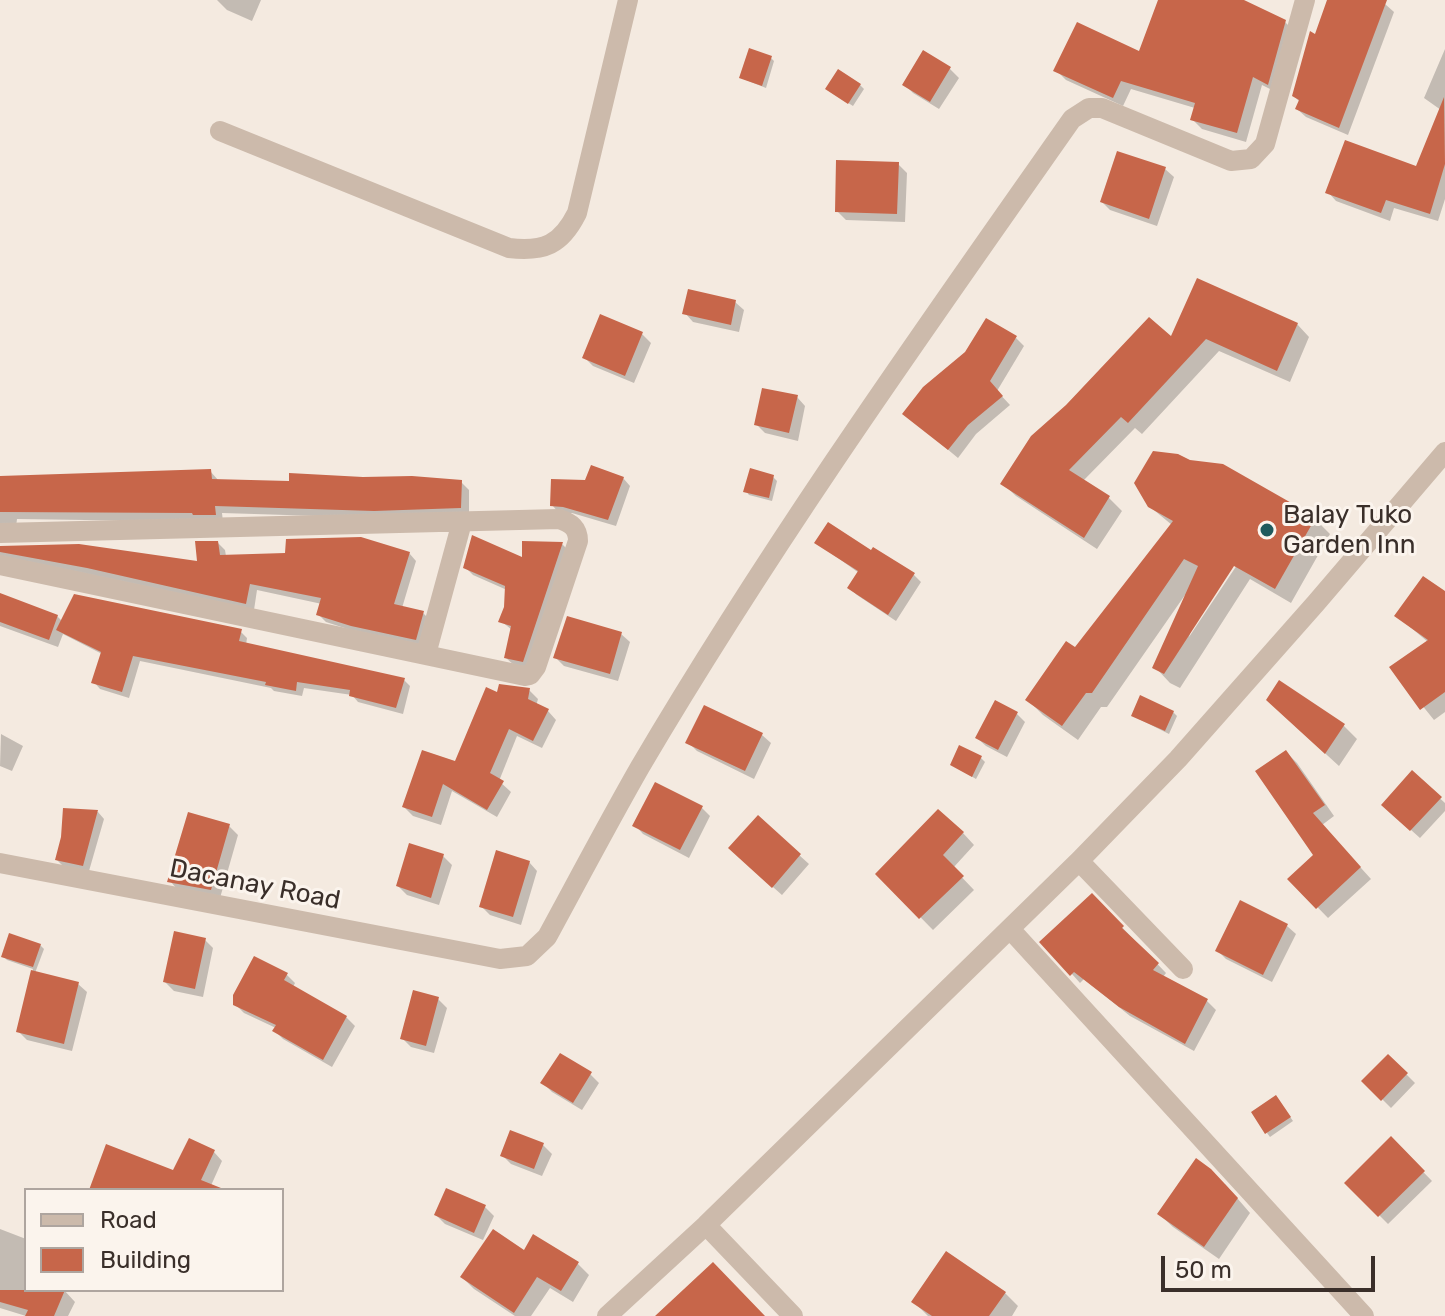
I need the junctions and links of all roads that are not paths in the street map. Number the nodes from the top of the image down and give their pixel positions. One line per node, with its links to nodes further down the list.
1 (628, 0): 3 (street)
2 (1305, 0): 10 (street, Dacanay Road)
3 (220, 131)
4 (1445, 452): 9 (street)
5 (462, 522): 6 (street); 8 (street); 8 (street)
6 (0, 533)
7 (0, 565): 8 (street)
8 (426, 654)
9 (1079, 861): 11 (street); 12 (street)
10 (0, 863)
11 (1010, 929): 13 (street); 16 (street)
12 (1183, 969)
13 (706, 1225): 14 (street); 15 (street)
14 (607, 1316)
15 (793, 1316)
16 (1364, 1316)

